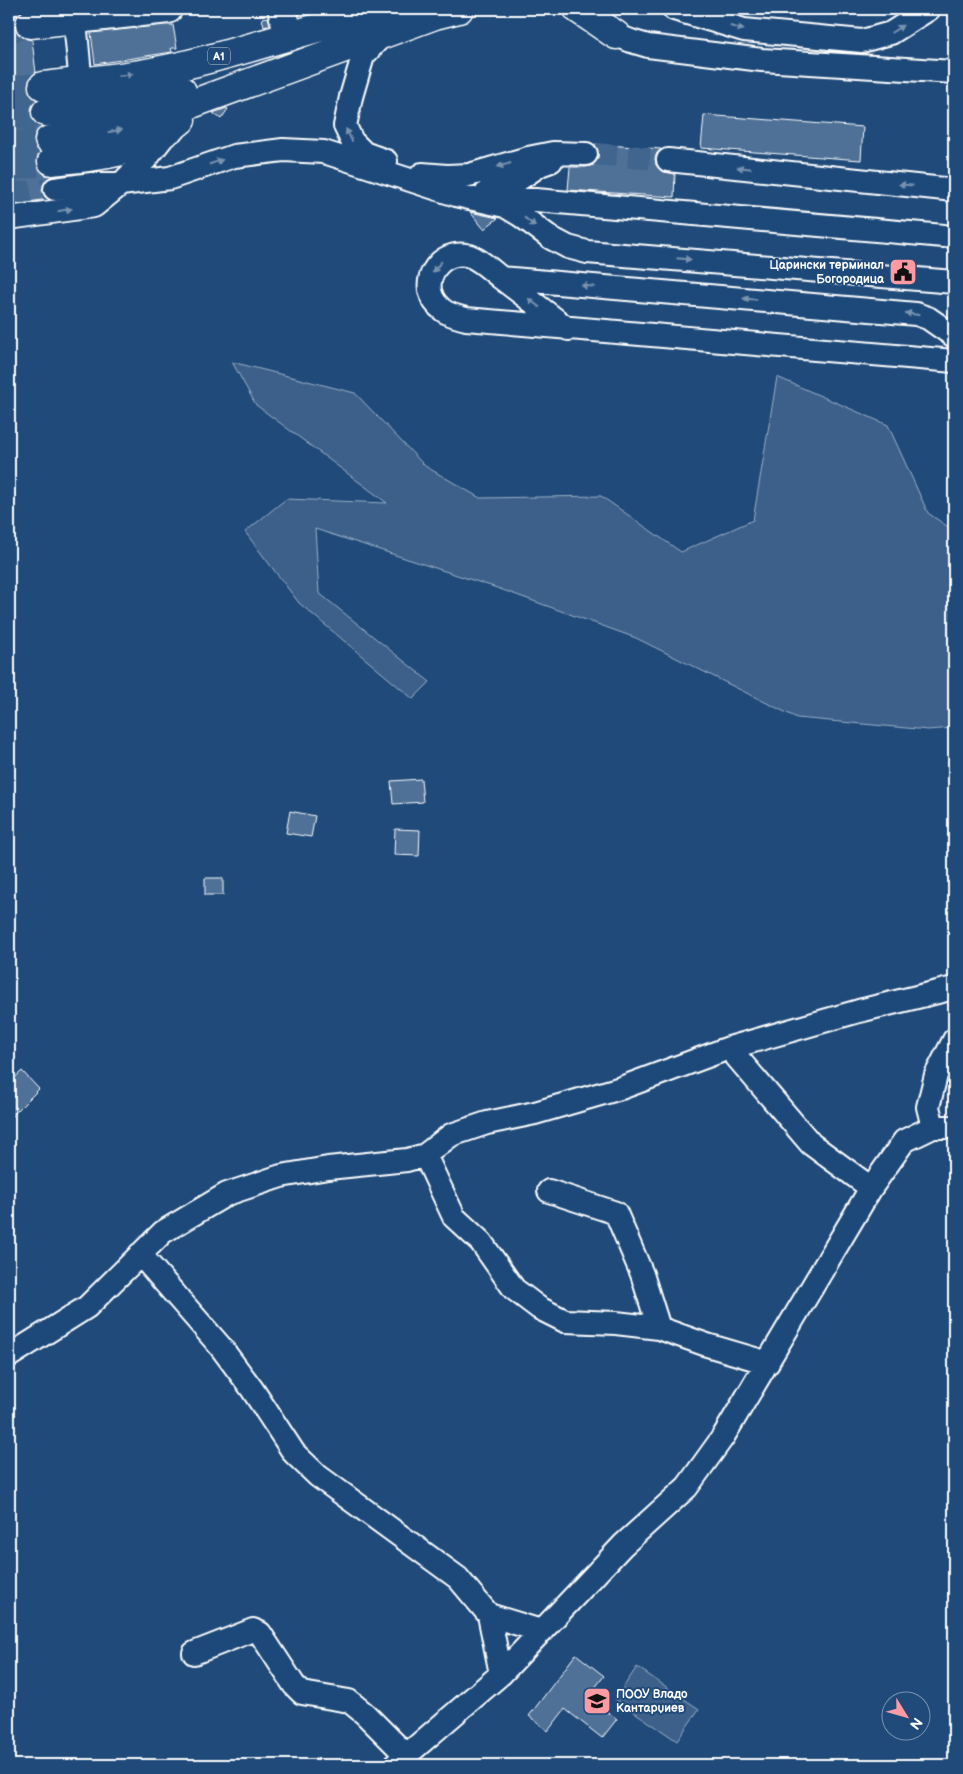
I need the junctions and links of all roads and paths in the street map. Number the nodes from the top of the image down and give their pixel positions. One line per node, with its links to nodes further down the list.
1 (168, 9): 9 (highway)
2 (282, 9): 13 (highway)
3 (432, 9): 17 (highway)
4 (459, 9): 10 (highway)
5 (578, 9): 12 (highway)
6 (607, 9): 12 (highway)
7 (674, 9): 8 (street, one-way to 8)
8 (929, 9)
9 (74, 14): 11 (highway); 15 (street)
10 (387, 21): 13 (highway, A1); 16 (highway); 22 (street, one-way to 10)
11 (30, 24)
12 (616, 34): 14 (street)
13 (289, 37): 15 (highway, A1, one-way to 13)
14 (954, 72)
15 (82, 82): 17 (street); 17 (highway, A1)
16 (205, 98): 18 (highway); 19 (highway, one-way to 16)
17 (83, 109): 19 (street)
18 (167, 132): 19 (highway); 23 (street)
19 (85, 147): 20 (highway)
20 (51, 150)
21 (668, 160): 25 (street, one-way to 21)
22 (422, 174): 26 (street); 26 (street, one-way to 22)
23 (121, 184): 24 (street); 26 (street, one-way to 26); 27 (street, one-way to 23)
24 (55, 189)
25 (954, 190)
26 (487, 196): 28 (street); 30 (street, one-way to 30)
27 (9, 218)
28 (944, 236)
29 (502, 278): 31 (street, one-way to 29); 31 (street, one-way to 31); 32 (street, one-way to 29)
30 (954, 282)
31 (568, 329): 33 (street)
32 (954, 336)
33 (954, 361)
34 (954, 988): 36 (street)
35 (954, 1040): 37 (street)
36 (729, 1048): 38 (street); 39 (street)
37 (944, 1127): 39 (street)
38 (425, 1154): 41 (street); 42 (street)
39 (871, 1188): 44 (street)
40 (549, 1191): 42 (street)
41 (140, 1254): 43 (street); 45 (street)
42 (659, 1328): 44 (street)
43 (9, 1356)
44 (768, 1363): 46 (street)
45 (489, 1615): 46 (street); 48 (street)
46 (541, 1631): 48 (street)
47 (194, 1653): 49 (street)
48 (501, 1674): 49 (street)
49 (402, 1762)

